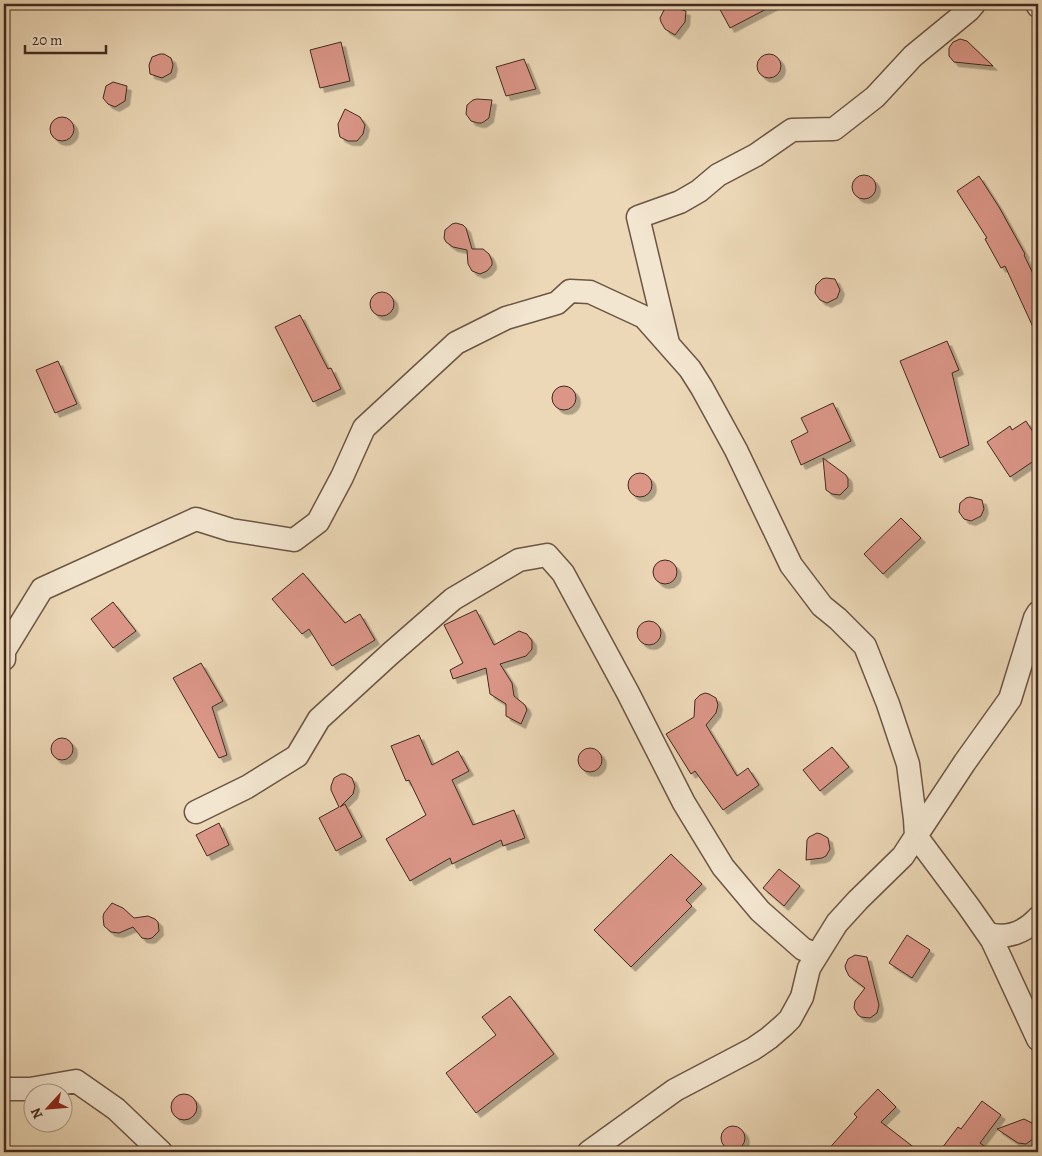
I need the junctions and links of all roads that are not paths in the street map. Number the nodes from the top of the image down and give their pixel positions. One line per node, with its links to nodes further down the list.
1 (974, 4): 2 (street)
2 (669, 346): 4 (street); 6 (street)
3 (1038, 613): 6 (street)
4 (4, 659)
5 (196, 812): 9 (street)
6 (916, 836): 8 (street); 9 (street)
7 (1038, 918): 8 (street)
8 (988, 934): 10 (street)
9 (817, 955): 13 (street)
10 (1038, 1038)
11 (4, 1089): 12 (street)
12 (161, 1152)
13 (589, 1152)

